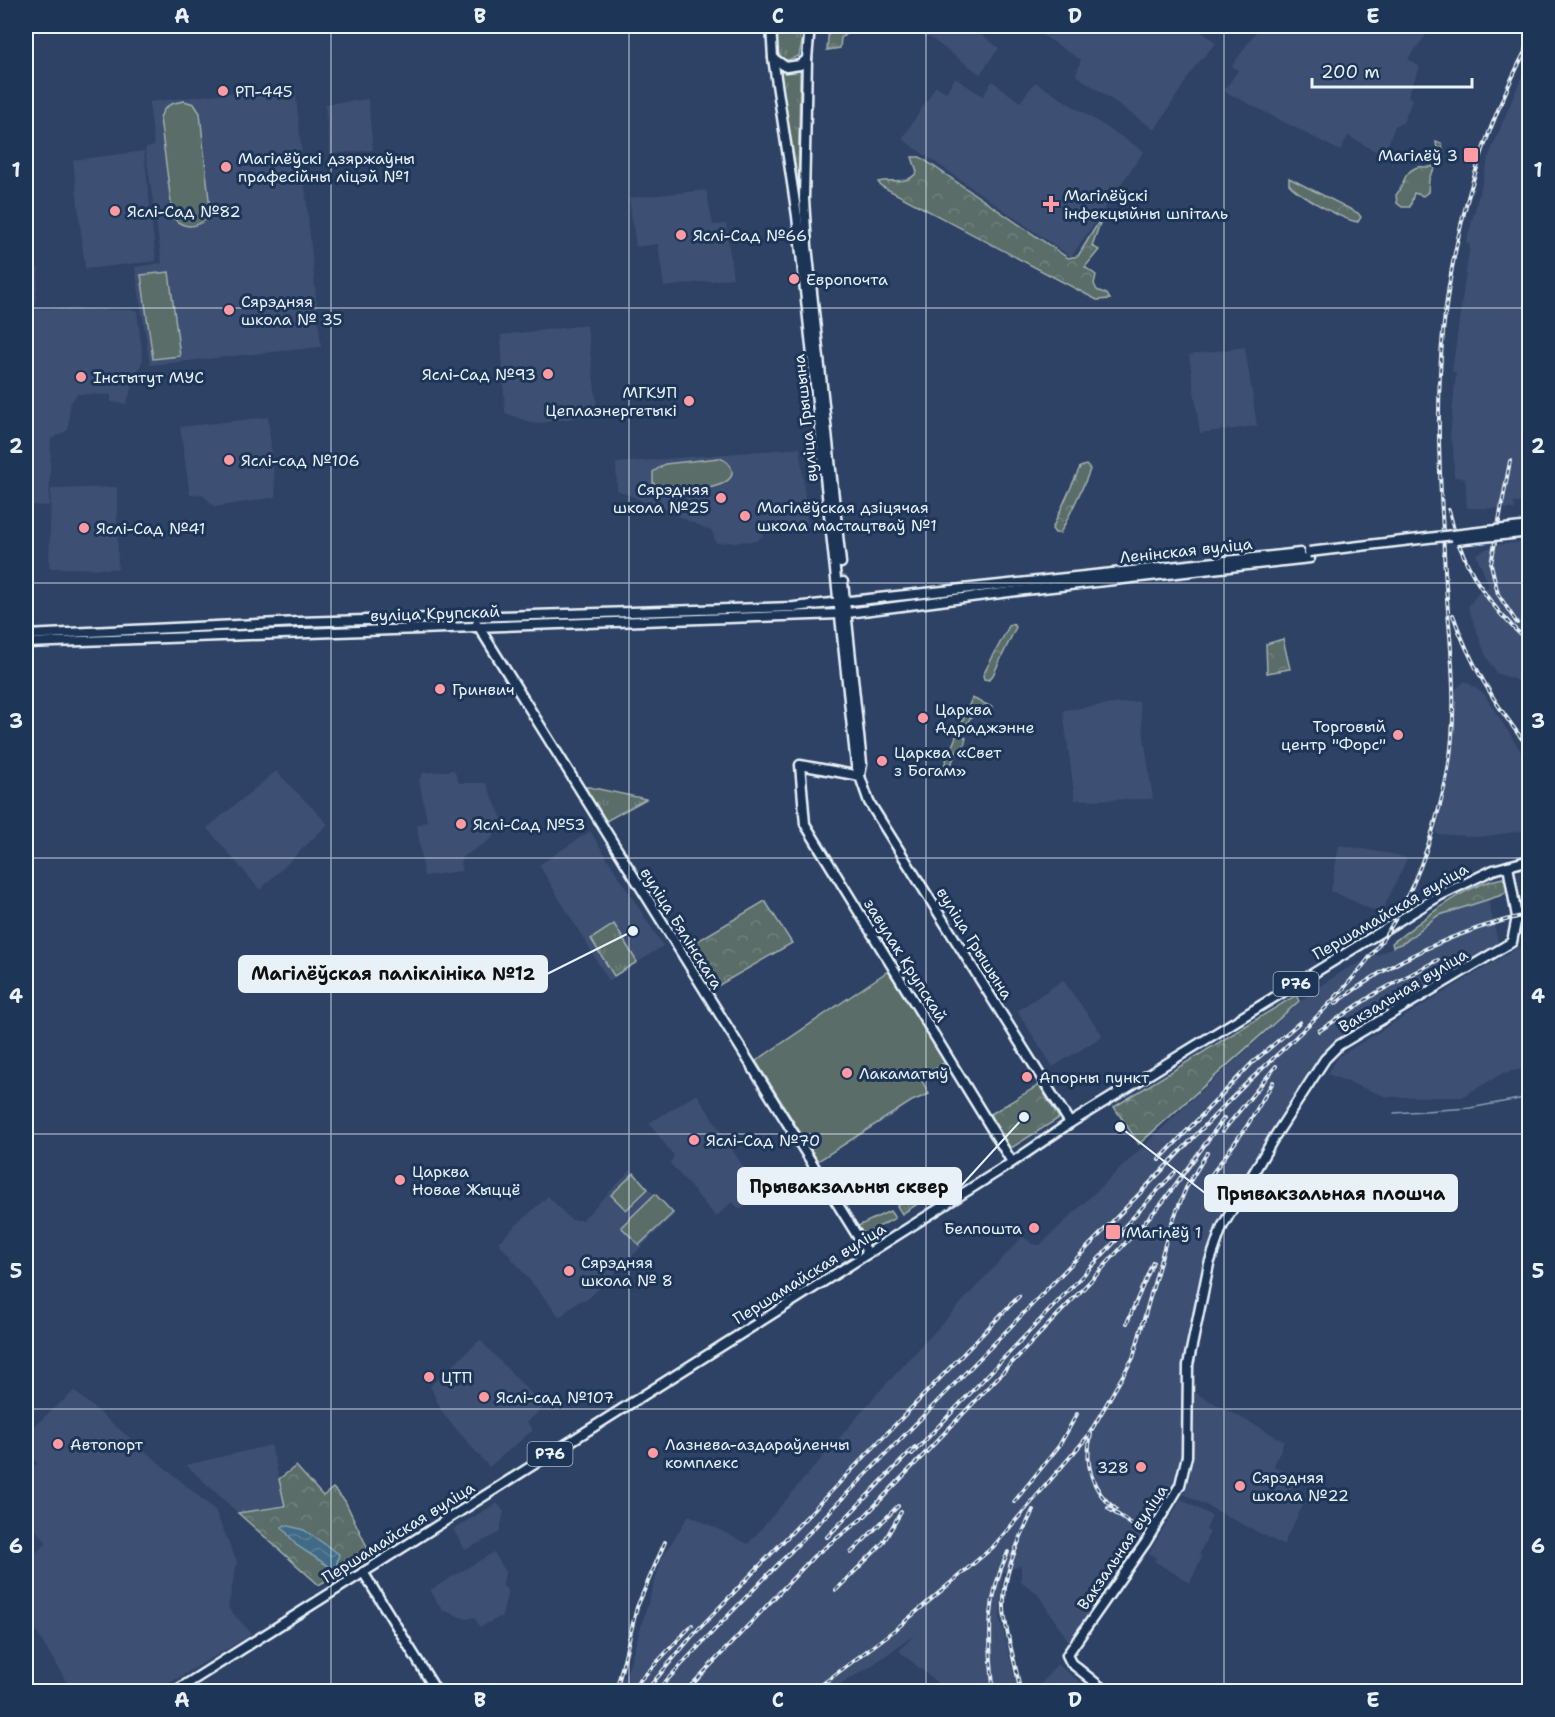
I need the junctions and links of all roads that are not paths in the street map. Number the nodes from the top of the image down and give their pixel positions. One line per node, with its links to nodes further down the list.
1 (771, 26): 3 (main road, вуліца Грышына)
2 (810, 26): 4 (main road, вуліца Грышына)
3 (773, 58): 4 (main road); 9 (main road, вуліца Грышына)
4 (807, 59): 9 (main road, вуліца Грышына)
5 (1530, 526): 7 (main road, Ленінская вуліца, bridge)
6 (1530, 532): 7 (main road, Ленінская вуліца, bridge)
7 (1310, 555): 8 (main road, Ленінская вуліца)
8 (1138, 574): 9 (main road, Ленінская вуліца); 10 (main road, Ленінская вуліца)
9 (842, 603): 10 (main road, вуліца Грышына); 11 (main road, вуліца Крупскай)
10 (843, 614): 11 (main road, вуліца Крупскай); 14 (main road, вуліца Грышына)
11 (477, 622): 12 (main road, вуліца Крупскай); 13 (main road, вуліца Крупскай); 19 (main road, вуліца Бялінскага)
12 (26, 635)
13 (26, 643)
14 (860, 776): 17 (main road, вуліца Грышына); 18 (main road, завулак Крупскай)
15 (1530, 860): 16 (main road, Першамайская вуліца / Р76)
16 (1508, 866): 17 (main road, Першамайская вуліца / Р76); 23 (main road, Вакзальная вуліца)
17 (1070, 1123): 18 (main road, Першамайская вуліца / Р76)
18 (1012, 1162): 19 (main road, Першамайская вуліца / Р76)
19 (868, 1253): 20 (main road, Першамайская вуліца / Р76)
20 (363, 1572): 21 (main road, Першамайская вуліца / Р76); 22 (main road)
21 (174, 1692)
22 (437, 1692)
23 (1107, 1692)

